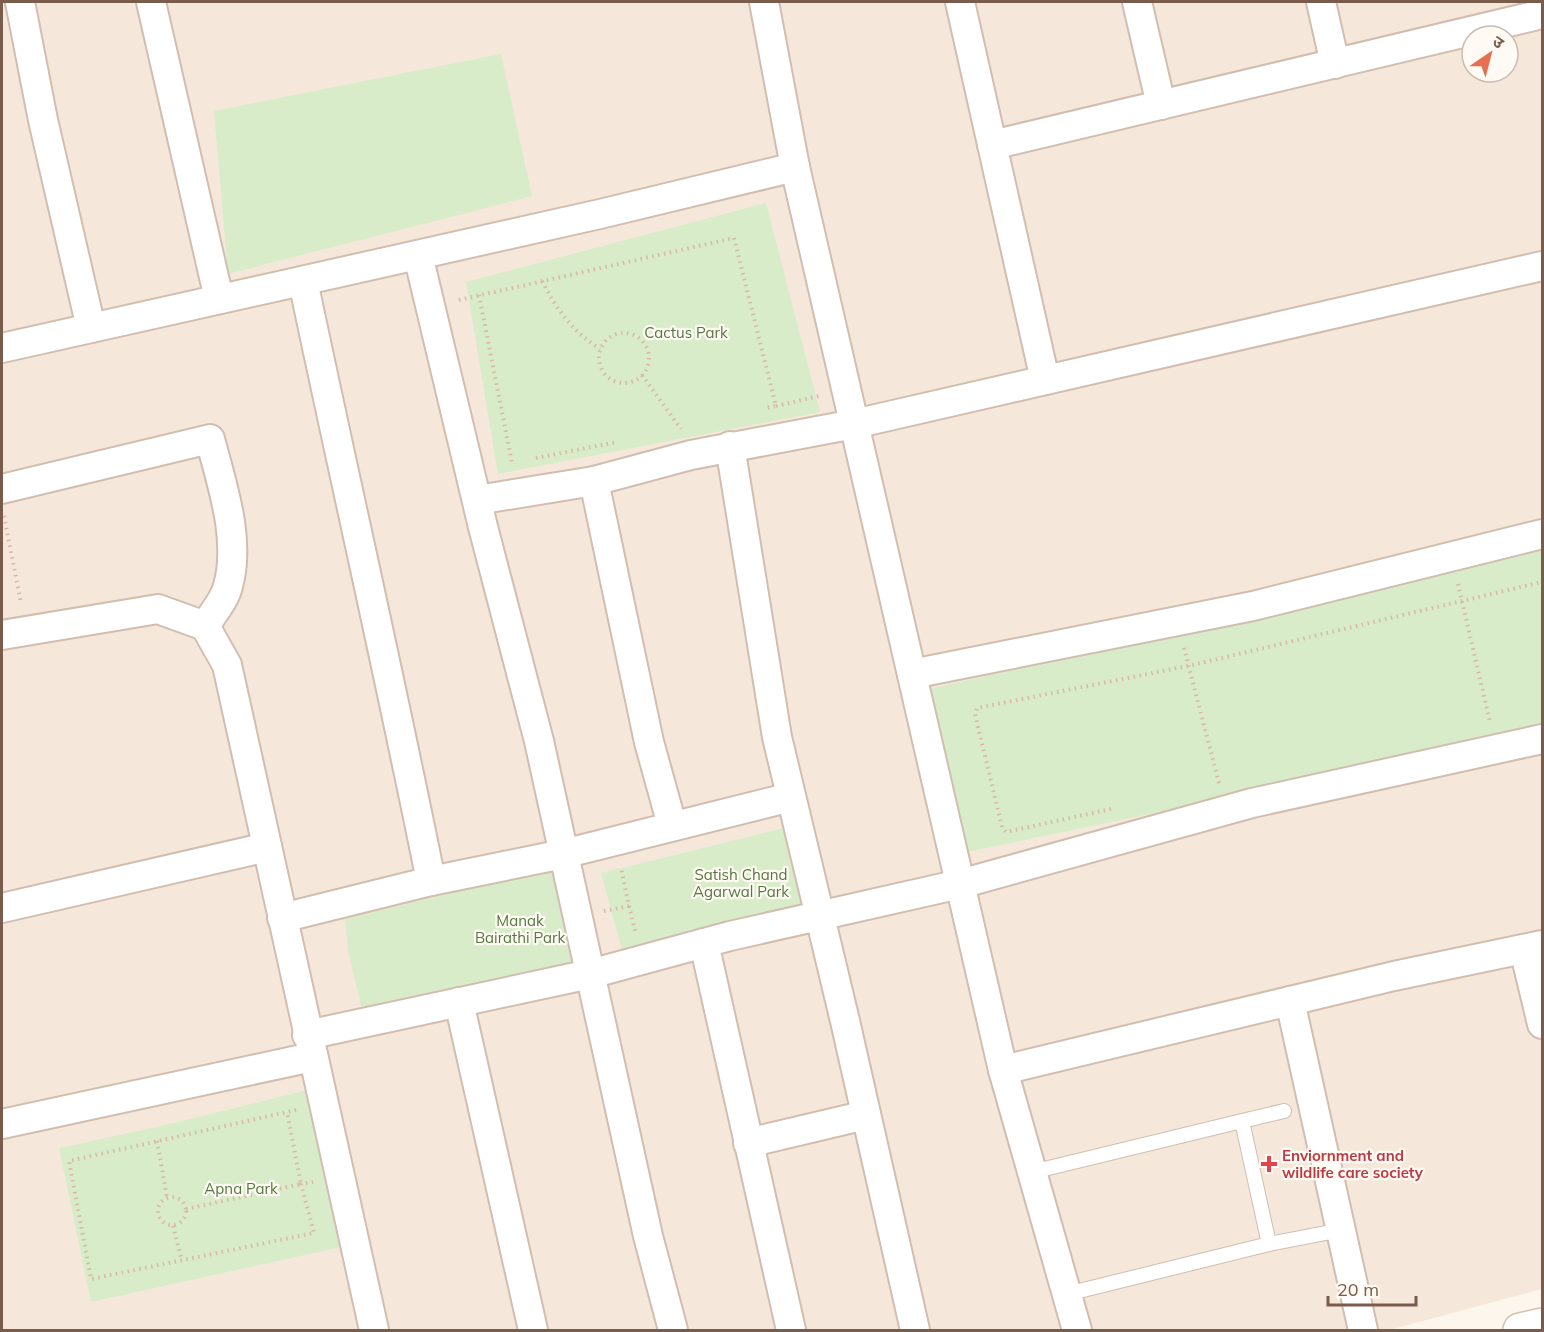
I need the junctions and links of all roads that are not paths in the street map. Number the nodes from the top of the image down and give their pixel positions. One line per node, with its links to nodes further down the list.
1 (20, 2): 17 (street)
2 (151, 2): 16 (street)
3 (764, 2): 12 (street)
4 (960, 2): 11 (street)
5 (1137, 2): 10 (street)
6 (1321, 2): 9 (street)
7 (1492, 13): 8 (street); 9 (street)
8 (1542, 14)
9 (1335, 64): 10 (street)
10 (1161, 105): 11 (street)
11 (992, 145): 19 (street)
12 (795, 167): 13 (street); 20 (street)
13 (418, 255): 15 (street); 24 (street)
14 (1542, 266): 19 (street)
15 (303, 281): 16 (street); 34 (street)
16 (219, 299): 17 (street)
17 (91, 328): 18 (street)
18 (2, 348)
19 (1045, 380): 20 (street)
20 (854, 424): 21 (street); 28 (street)
21 (730, 446): 22 (street); 30 (street)
22 (594, 481): 24 (street); 31 (street)
23 (2, 489): 26 (street)
24 (477, 500): 33 (street)
25 (1542, 534): 28 (street)
26 (205, 626): 27 (street); 32 (street)
27 (14, 633)
28 (912, 674): 35 (street)
29 (1542, 739): 35 (street)
30 (791, 797): 31 (street); 37 (street)
31 (672, 825): 33 (street)
32 (267, 847): 36 (street); 38 (street)
33 (563, 854): 34 (street); 41 (street)
34 (431, 881): 38 (street)
35 (960, 884): 37 (street); 46 (street)
36 (2, 908)
37 (820, 916): 39 (street); 48 (street)
38 (282, 918): 45 (street)
39 (704, 943): 41 (street); 51 (street)
40 (1533, 947): 42 (street); 44 (street)
41 (590, 974): 43 (street); 59 (street)
42 (1290, 1001): 46 (street); 53 (street)
43 (459, 1002): 45 (street); 58 (street)
44 (1542, 1024)
45 (310, 1046): 50 (street); 57 (street)
46 (1003, 1070): 52 (street)
47 (1284, 1111): 49 (lane)
48 (866, 1115): 51 (street); 61 (street)
49 (1242, 1121): 52 (lane); 54 (lane)
50 (2, 1124)
51 (748, 1143): 60 (street)
52 (1032, 1172): 55 (street)
53 (1341, 1230): 54 (lane); 63 (street)
54 (1269, 1244): 55 (lane)
55 (1067, 1294): 62 (street)
56 (1542, 1325): 64 (main road)
57 (374, 1330)
58 (533, 1330)
59 (673, 1330)
60 (791, 1330)
61 (915, 1330)
62 (1077, 1330)
63 (1363, 1330)
64 (1520, 1330)

